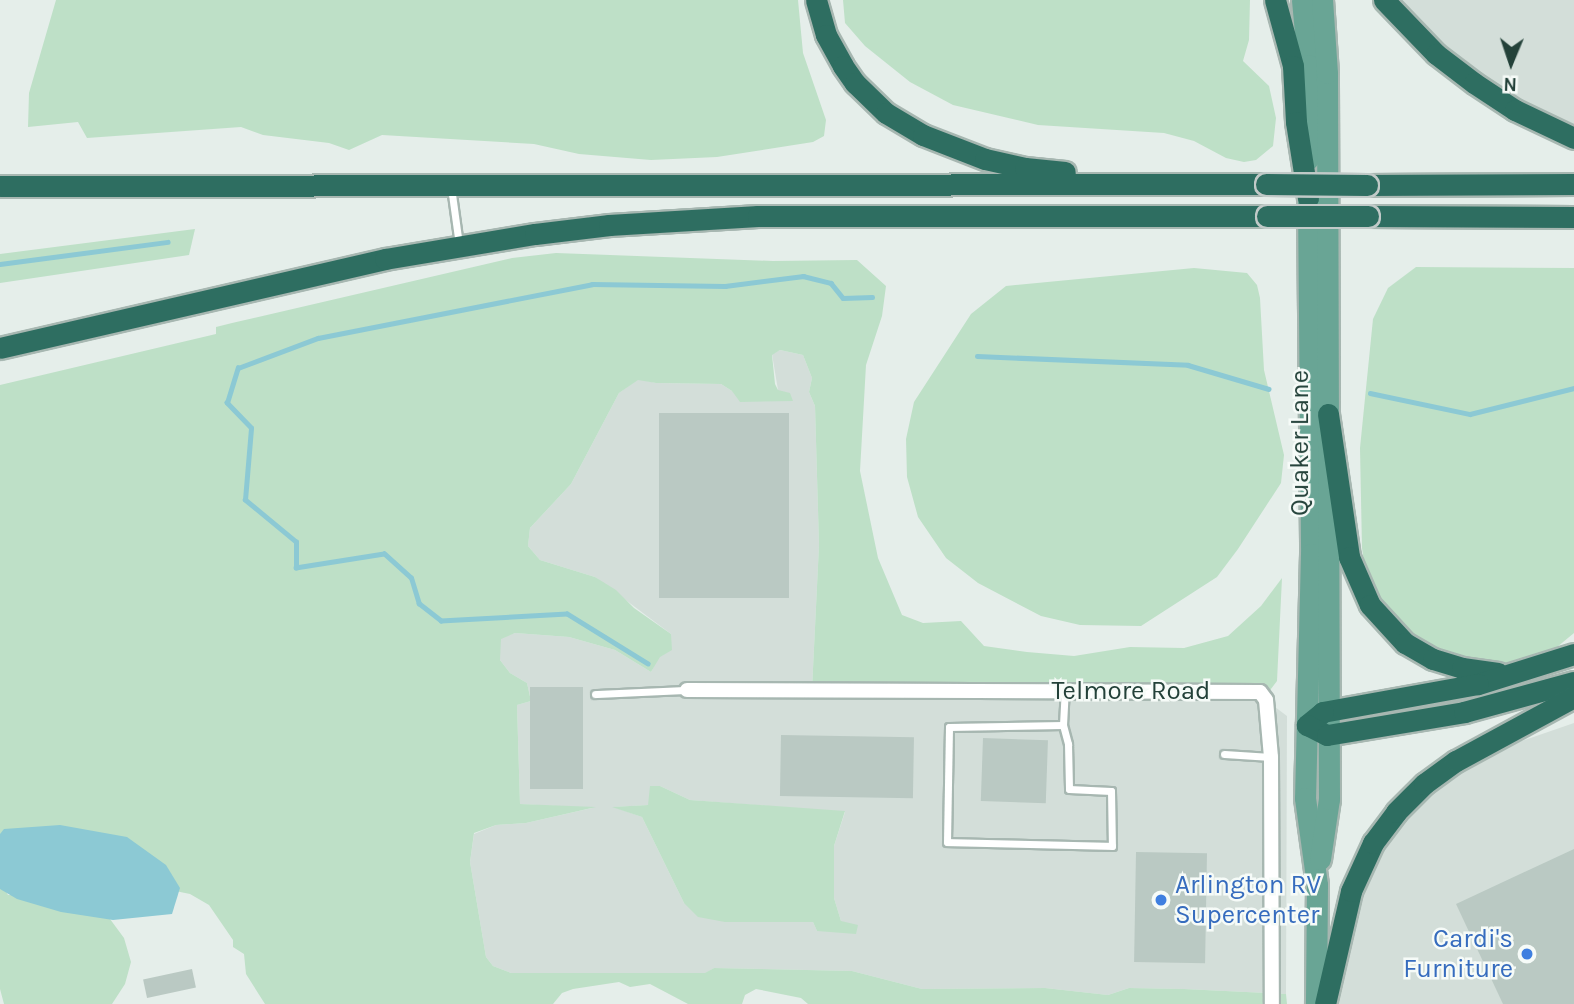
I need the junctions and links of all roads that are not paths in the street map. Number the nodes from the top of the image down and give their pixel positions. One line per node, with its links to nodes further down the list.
1 (816, 0): 7 (highway)
2 (1275, 0): 11 (highway)
3 (1302, 0): 11 (main road, Quaker Lane)
4 (1322, 0): 15 (main road, Quaker Lane)
5 (1384, 0): 6 (highway)
6 (1574, 138)
7 (1266, 184): 8 (highway, bridge); 9 (highway)
8 (1574, 184)
9 (450, 185): 10 (highway); 13 (lane)
10 (0, 186)
11 (1308, 198): 25 (main road, Quaker Lane)
12 (1574, 219): 13 (highway, bridge)
13 (459, 246): 14 (highway)
14 (0, 348)
15 (1328, 414): 17 (highway); 23 (main road, Quaker Lane)
16 (1574, 654): 17 (highway)
17 (1511, 674): 23 (highway)
18 (1574, 682): 26 (highway)
19 (687, 690): 20 (street, Telmore Road); 21 (lane)
20 (1065, 691): 24 (lane); 28 (street, Telmore Road)
21 (595, 694)
22 (1574, 697): 32 (highway)
23 (1328, 711): 25 (highway); 26 (main road, Quaker Lane)
24 (1063, 725): 24 (lane)
25 (1307, 725): 26 (highway); 29 (main road, Quaker Lane)
26 (1327, 735): 29 (main road, Quaker Lane)
27 (1224, 754): 28 (lane)
28 (1271, 757): 30 (street, Telmore Road)
29 (1317, 885): 31 (main road, Quaker Lane)
30 (1272, 1004)
31 (1316, 1004)
32 (1325, 1004)

